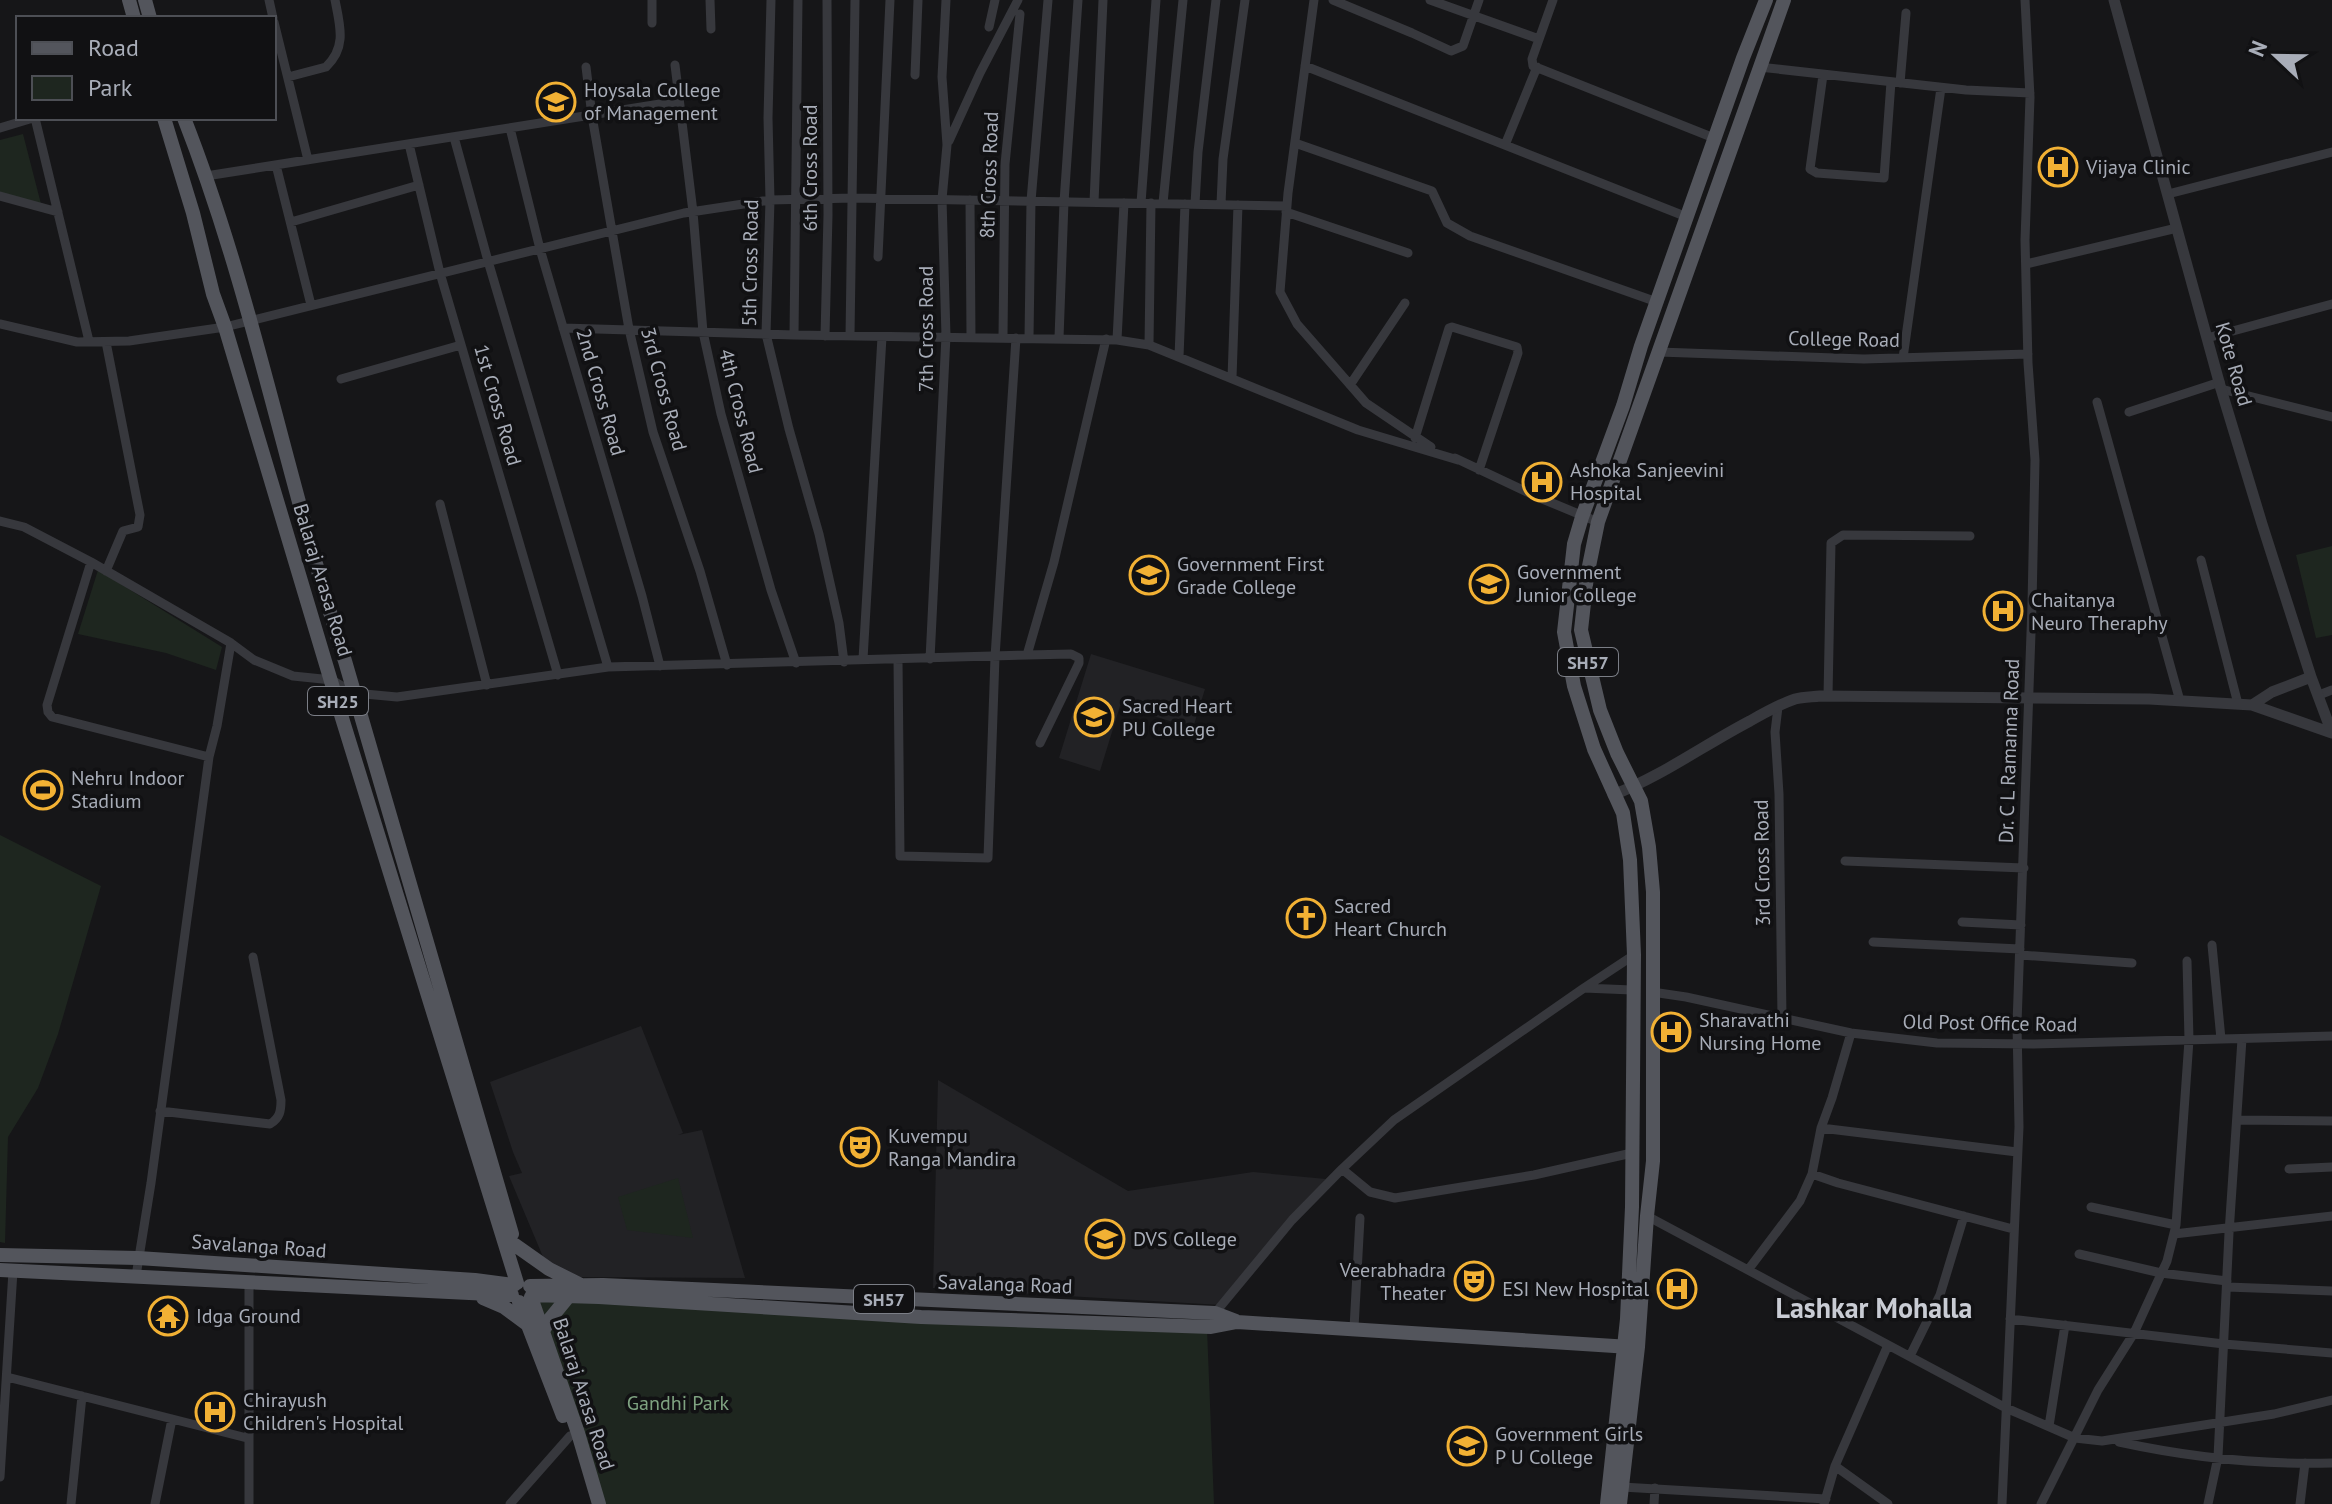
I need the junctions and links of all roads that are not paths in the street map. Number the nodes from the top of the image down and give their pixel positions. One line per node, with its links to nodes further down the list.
1 (335, 0): 44 (street)
2 (652, 0): 32 (street)
3 (710, 0): 35 (street)
4 (771, 0): 74 (street, 5th Cross Road)
5 (798, 0): 71 (street)
6 (827, 0): 69 (street, 6th Cross Road)
7 (855, 0): 70 (street)
8 (890, 0): 72 (street)
9 (918, 0): 42 (street)
10 (946, 0): 60 (street, 7th Cross Road)
11 (995, 0): 33 (street)
12 (1018, 0): 60 (street)
13 (1048, 0): 77 (street)
14 (1078, 0): 78 (street)
15 (1103, 0): 79 (street)
16 (1156, 0): 81 (street)
17 (1183, 0): 82 (street)
18 (1216, 0): 83 (street)
19 (1245, 0): 84 (street)
20 (1314, 0): 38 (street)
21 (1333, 0): 31 (street)
22 (1430, 0): 31 (street)
23 (1479, 0): 31 (street)
24 (1553, 0): 36 (street)
25 (1766, 0): 57 (main road, SH57)
26 (1784, 0): 41 (main road, SH57)
27 (2025, 0): 47 (street, Dr. C L Ramanna Road)
28 (2114, 0): 67 (street, Kote Road)
29 (1906, 13): 45 (street)
30 (1020, 14): 76 (street, 8th Cross Road)
31 (1473, 15): 36 (street)
32 (652, 23)
33 (989, 27)
34 (276, 28): 44 (street)
35 (711, 29)
36 (1539, 39): 40 (street)
37 (675, 65): 48 (street, 4th Cross Road)
38 (1305, 66): 58 (street); 61 (street)
39 (586, 67): 49 (street, 3rd Cross Road)
40 (1537, 67): 57 (street); 61 (street)
41 (1759, 67): 43 (street); 127 (main road, SH57)
42 (915, 75)
43 (1823, 75): 45 (street); 45 (street)
44 (288, 77): 63 (street)
45 (1895, 83): 46 (street)
46 (1941, 88): 47 (street); 130 (street)
47 (2030, 93): 97 (street, Dr. C L Ramanna Road)
48 (679, 101): 49 (street); 88 (street, 4th Cross Road)
49 (592, 116): 55 (street); 92 (street, 3rd Cross Road)
50 (27, 120): 54 (street)
51 (35, 120): 87 (street)
52 (165, 120): 105 (main road, Balaraj Arasa Road / SH25)
53 (185, 120): 65 (main road, Balaraj Arasa Road / SH25)
54 (0, 128)
55 (510, 128): 56 (street); 93 (street, 2nd Cross Road)
56 (454, 137): 59 (street); 96 (street)
57 (1714, 138): 89 (main road, SH57)
58 (1295, 143): 86 (street); 99 (street)
59 (409, 144): 63 (street); 66 (street, 1st Cross Road)
60 (947, 145): 73 (street, 7th Cross Road)
61 (1505, 145): 89 (street)
62 (2332, 152): 67 (street)
63 (308, 160): 64 (street)
64 (276, 165): 65 (street); 90 (street)
65 (206, 176): 103 (main road, Balaraj Arasa Road / SH25)
66 (419, 185): 90 (street); 98 (street, 1st Cross Road)
67 (2168, 194): 91 (street, Kote Road)
68 (0, 196): 87 (street)
69 (828, 198): 70 (street); 71 (street); 111 (street, 6th Cross Road)
70 (853, 198): 72 (street); 112 (street)
71 (796, 199): 74 (street); 110 (street)
72 (882, 199): 73 (street); 95 (street)
73 (942, 199): 75 (street); 113 (street, 7th Cross Road)
74 (770, 200): 88 (street); 109 (street, 5th Cross Road)
75 (970, 200): 76 (street); 115 (street)
76 (1005, 201): 77 (street); 116 (street, 8th Cross Road)
77 (1031, 201): 78 (street); 118 (street)
78 (1064, 202): 79 (street); 119 (street)
79 (1094, 202): 80 (street)
80 (1124, 203): 81 (street); 122 (street)
81 (1146, 203): 82 (street); 126 (street)
82 (1163, 203): 83 (street)
83 (1190, 204): 84 (street); 129 (street)
84 (1221, 204): 85 (street)
85 (1238, 205): 86 (street); 131 (street)
86 (1286, 209): 94 (street); 133 (street)
87 (58, 212): 123 (street)
88 (693, 212): 92 (street); 108 (street, 4th Cross Road)
89 (1687, 217): 99 (main road, SH57)
90 (291, 222): 102 (street)
91 (2177, 228): 97 (street); 120 (street, Kote Road)
92 (611, 231): 93 (street); 107 (street, 3rd Cross Road)
93 (540, 249): 96 (street); 106 (street, 2nd Cross Road)
94 (1408, 253)
95 (878, 257)
96 (488, 261): 98 (street); 159 (street)
97 (2026, 264): 128 (street, Dr. C L Ramanna Road)
98 (440, 273): 102 (street); 125 (street, 1st Cross Road)
99 (1657, 302): 142 (main road, SH57)
100 (1405, 303): 133 (street)
101 (2332, 304): 120 (street)
102 (311, 305): 103 (street)
103 (250, 319): 105 (street); 165 (main road, Balaraj Arasa Road / SH25)
104 (0, 324): 123 (street)
105 (225, 327): 124 (street); 162 (main road, Balaraj Arasa Road / SH25)
106 (563, 328): 107 (street); 158 (street, 2nd Cross Road)
107 (629, 329): 108 (street); 157 (street, 3rd Cross Road)
108 (703, 332): 109 (street); 156 (street, 4th Cross Road)
109 (766, 334): 110 (street); 155 (street, 5th Cross Road)
110 (794, 335): 111 (street)
111 (825, 336): 112 (street)
112 (850, 336): 114 (street)
113 (946, 336): 114 (street); 115 (street); 153 (street, 7th Cross Road)
114 (882, 337): 152 (street)
115 (971, 337): 116 (street)
116 (1003, 337): 117 (street)
117 (1016, 338): 118 (street); 151 (street)
118 (1029, 338): 119 (street)
119 (1059, 338): 121 (street)
120 (2207, 338): 134 (street, Kote Road)
121 (1106, 339): 122 (street); 150 (street)
122 (1117, 340): 126 (street)
123 (89, 341): 124 (street)
124 (106, 342): 148 (street)
125 (461, 345): 132 (street); 160 (street, 1st Cross Road)
126 (1149, 345): 129 (street)
127 (1659, 352): 130 (street, College Road); 144 (main road, SH57)
128 (2028, 354): 130 (street, College Road); 168 (street, Dr. C L Ramanna Road)
129 (1179, 357): 131 (street)
130 (1903, 358)
131 (1232, 378): 139 (street)
132 (341, 379)
133 (1350, 385): 138 (street)
134 (2220, 386): 136 (street); 137 (street); 161 (street, Kote Road)
135 (2097, 402): 169 (street)
136 (2129, 412)
137 (2332, 417)
138 (1415, 438): 139 (street); 140 (street)
139 (1458, 460): 140 (street)
140 (1479, 470): 142 (street)
141 (440, 504): 163 (street)
142 (1582, 517): 144 (street); 177 (main road, SH57)
143 (0, 521): 147 (street)
144 (1598, 522): 176 (main road, SH57)
145 (1970, 536): 167 (street)
146 (2201, 560): 170 (street)
147 (91, 562): 148 (street); 175 (street)
148 (106, 571): 149 (street)
149 (231, 643): 162 (street); 175 (street)
150 (1027, 655): 151 (street); 174 (street)
151 (995, 657): 153 (street); 154 (street)
152 (863, 659): 154 (street); 155 (street)
153 (930, 659): 154 (street)
154 (898, 660)
155 (844, 662): 156 (street)
156 (796, 663): 157 (street)
157 (727, 665): 158 (street)
158 (660, 666): 159 (street)
159 (608, 667): 160 (street)
160 (558, 675): 163 (street)
161 (2311, 677): 166 (street, Kote Road); 171 (street)
162 (332, 680): 165 (street); 228 (main road, Balaraj Arasa Road / SH25)
163 (487, 685): 165 (street)
164 (2332, 690): 166 (street)
165 (354, 693): 217 (main road, Balaraj Arasa Road / SH25)
166 (2319, 695): 173 (street, Kote Road)
167 (1828, 696): 168 (street); 172 (street)
168 (2028, 699): 169 (street); 179 (street, Dr. C L Ramanna Road)
169 (2180, 701): 170 (street)
170 (2238, 704): 171 (street)
171 (2252, 705): 173 (street)
172 (1778, 707): 176 (street); 192 (street, 3rd Cross Road)
173 (2332, 733)
174 (1040, 743)
175 (209, 757): 199 (street)
176 (1634, 787): 177 (street); 191 (main road, SH57)
177 (1613, 795): 185 (main road, SH57)
178 (1845, 861): 179 (street)
179 (2024, 868): 181 (street, Dr. C L Ramanna Road)
180 (1962, 922): 181 (street)
181 (2021, 925): 184 (street, Dr. C L Ramanna Road)
182 (1873, 942): 184 (street)
183 (2212, 945): 195 (street)
184 (2020, 952): 188 (street); 198 (street, Dr. C L Ramanna Road)
185 (1634, 955): 189 (street); 190 (main road, SH57)
186 (253, 957): 199 (street)
187 (2187, 961): 197 (street)
188 (2132, 963)
189 (1584, 988): 190 (street); 206 (street)
190 (1632, 990): 204 (main road, SH57)
191 (1652, 992): 192 (street, Old Post Office Road); 210 (main road, SH57)
192 (1782, 1018): 193 (street, Old Post Office Road)
193 (1851, 1033): 198 (street, Old Post Office Road); 202 (street)
194 (2332, 1036): 196 (street, Old Post Office Road)
195 (2221, 1039): 196 (street, Old Post Office Road); 197 (street, Old Post Office Road)
196 (2242, 1039): 200 (street)
197 (2189, 1040): 198 (street, Old Post Office Road); 216 (street)
198 (2018, 1044): 203 (street, Dr. C L Ramanna Road)
199 (160, 1111): 220 (street)
200 (2237, 1120): 201 (street); 215 (street)
201 (2332, 1121)
202 (1821, 1128): 203 (street); 208 (street)
203 (2017, 1152): 214 (street, Dr. C L Ramanna Road)
204 (1632, 1153): 206 (street); 241 (main road, SH57)
205 (2332, 1167): 207 (street)
206 (1342, 1169): 233 (street)
207 (2289, 1169)
208 (1812, 1174): 211 (street); 221 (street)
209 (2091, 1207): 216 (street)
210 (1647, 1216): 221 (street); 241 (main road, SH57)
211 (1964, 1216): 214 (street); 243 (street)
212 (2332, 1216): 215 (street)
213 (1360, 1218): 236 (street)
214 (2013, 1229): 232 (street, Dr. C L Ramanna Road)
215 (2229, 1229): 216 (street); 226 (street)
216 (2175, 1230): 223 (street)
217 (515, 1245): 227 (main road); 228 (main road, Balaraj Arasa Road / SH25)
218 (2079, 1254): 223 (street)
219 (0, 1255): 220 (main road, Savalanga Road / SH57)
220 (138, 1258): 224 (street); 228 (main road, Savalanga Road / SH57)
221 (1748, 1270): 240 (street)
222 (7, 1271): 224 (main road, Savalanga Road / SH57); 244 (street)
223 (2161, 1273): 226 (street); 238 (street)
224 (136, 1276): 225 (main road, Savalanga Road / SH57)
225 (249, 1281): 230 (main road, Savalanga Road / SH57); 253 (street)
226 (2227, 1284): 229 (street); 239 (street)
227 (581, 1285): 228 (main road, Savalanga Road / SH57); 233 (main road, Savalanga Road / SH57)
228 (523, 1291): 230 (main road, Savalanga Road / SH57); 231 (main road, Savalanga Road / SH57); 234 (main road); 237 (main road, Balaraj Arasa Road)
229 (2332, 1291)
230 (470, 1293): 234 (main road)
231 (568, 1297): 233 (main road, Savalanga Road / SH57); 237 (main road)
232 (2010, 1319): 235 (street); 248 (street, Dr. C L Ramanna Road)
233 (1213, 1320): 236 (main road, Savalanga Road / SH57)
234 (527, 1324): 252 (main road)
235 (2065, 1325): 238 (street); 251 (street)
236 (1354, 1328): 241 (main road, Savalanga Road / SH57)
237 (543, 1331): 252 (main road, Balaraj Arasa Road)
238 (2134, 1333): 239 (street); 254 (street)
239 (2224, 1344): 242 (street); 250 (street)
240 (1888, 1345): 243 (street); 259 (street)
241 (1631, 1347): 261 (main road); 270 (main road)
242 (2332, 1353)
243 (1910, 1356): 248 (street)
244 (7, 1377): 245 (street); 246 (street)
245 (3, 1389): 260 (street)
246 (82, 1396): 249 (street); 264 (street)
247 (2332, 1400): 250 (street)
248 (2006, 1408): 251 (street); 274 (street, Dr. C L Ramanna Road)
249 (172, 1419): 253 (street); 265 (street)
250 (2220, 1423): 255 (street); 256 (street)
251 (2049, 1426): 254 (street)
252 (574, 1434): 267 (street); 268 (main road); 269 (main road, Balaraj Arasa Road)
253 (247, 1438): 266 (street)
254 (2075, 1438): 255 (street); 275 (street)
255 (2112, 1440): 256 (street)
256 (2218, 1457): 257 (street); 276 (street)
257 (2305, 1463): 258 (street); 277 (street)
258 (2332, 1463)
259 (1835, 1466): 263 (street); 273 (street)
260 (0, 1477)
261 (1622, 1487): 262 (street); 271 (main road)
262 (1655, 1488): 263 (street); 272 (street)
263 (1825, 1502)
264 (71, 1504)
265 (155, 1504)
266 (249, 1504)
267 (510, 1504)
268 (590, 1504)
269 (599, 1504)
270 (1607, 1504)
271 (1620, 1504)
272 (1654, 1504)
273 (1888, 1504)
274 (2002, 1504)
275 (2041, 1504)
276 (2208, 1504)
277 (2300, 1504)

